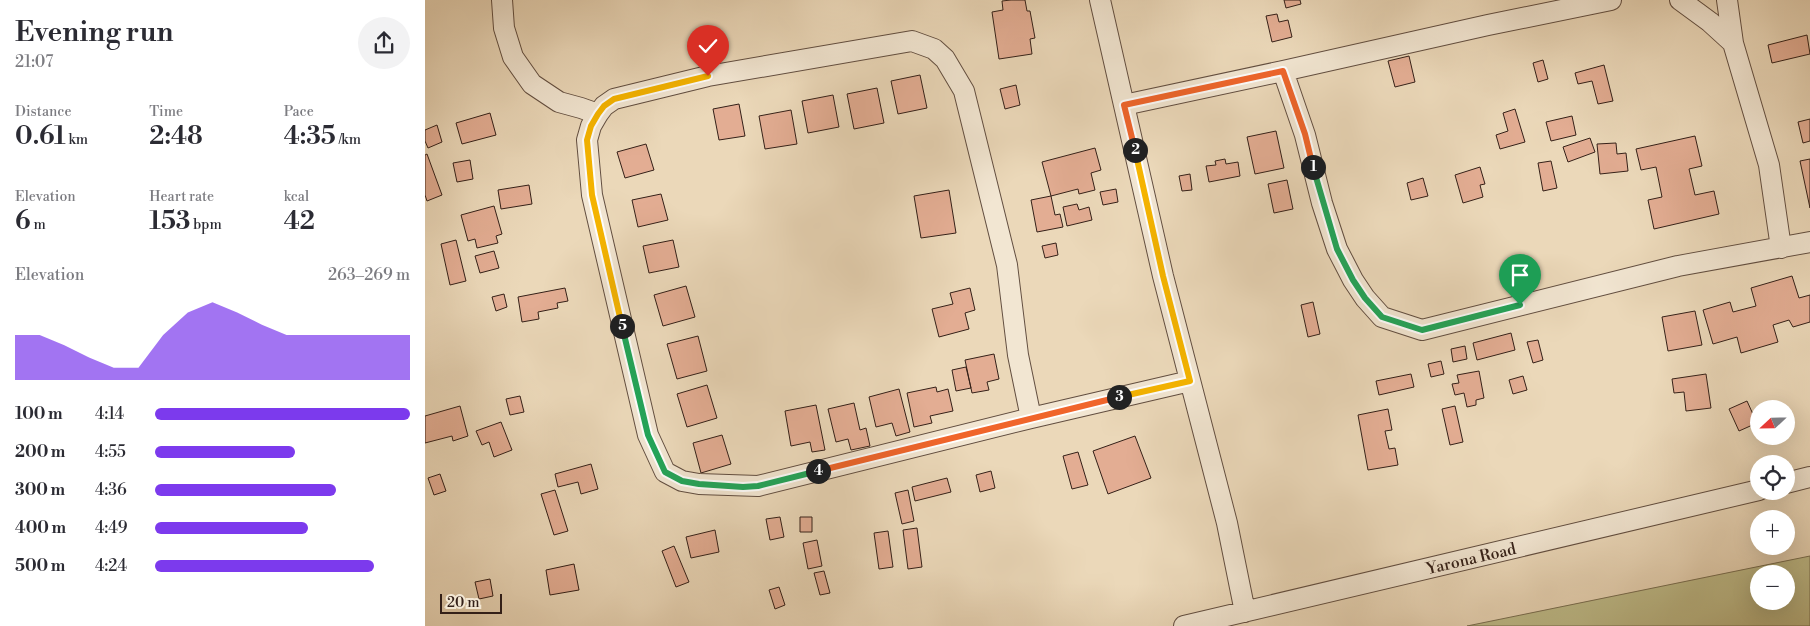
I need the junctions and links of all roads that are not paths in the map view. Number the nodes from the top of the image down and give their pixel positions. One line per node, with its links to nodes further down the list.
1 (502, 0): 9 (street)
2 (1100, 0): 8 (street)
3 (1611, 0): 7 (street)
4 (1680, 0): 6 (street)
5 (1727, 0): 6 (street)
6 (1733, 43): 11 (street)
7 (1283, 71): 8 (street); 11 (street)
8 (1124, 105): 12 (street)
9 (598, 114): 13 (street); 13 (street)
10 (1810, 242): 11 (street)
11 (1781, 248)
12 (1190, 381): 13 (street); 17 (street)
13 (1031, 418)
14 (1810, 477): 15 (street)
15 (1795, 481)
16 (1750, 492): 17 (street, Yarona Road)
17 (1245, 612): 18 (street, Yarona Road)
18 (1184, 626)

